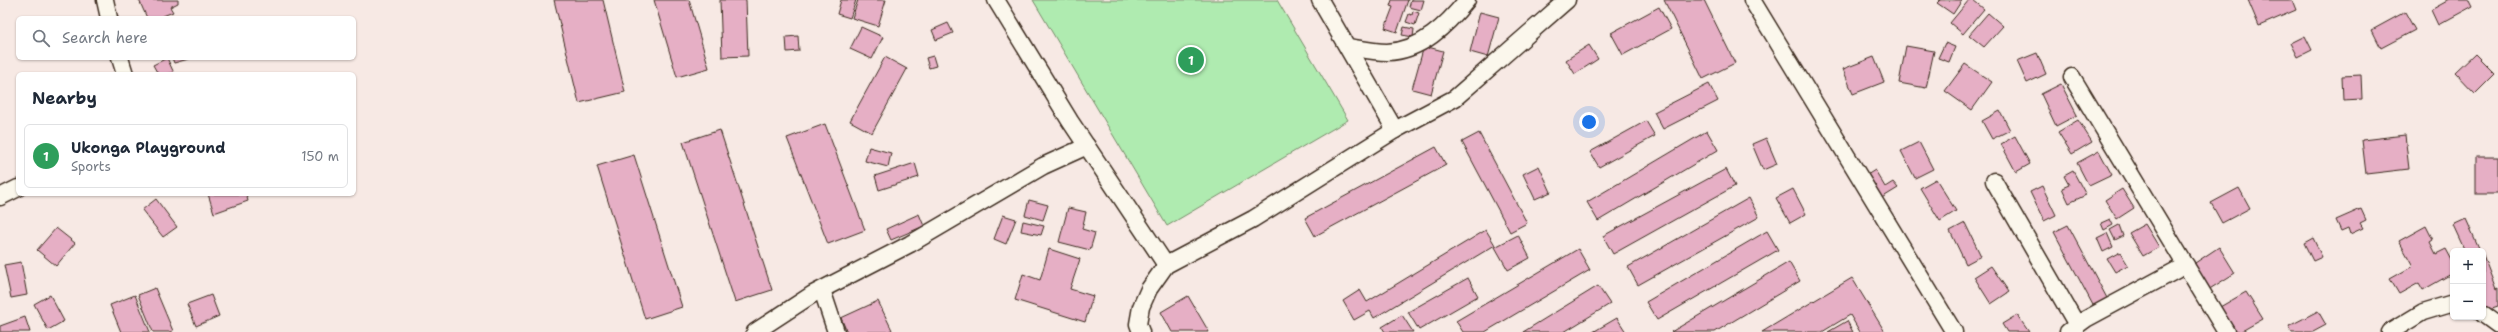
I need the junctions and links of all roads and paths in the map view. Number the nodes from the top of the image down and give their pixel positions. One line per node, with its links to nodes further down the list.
1 (104, 0): 7 (street)
2 (996, 0): 13 (street)
3 (1320, 0): 8 (street)
4 (1467, 0): 8 (street)
5 (1567, 0): 12 (street)
6 (1752, 0): 27 (street)
7 (108, 16)
8 (1348, 47): 12 (street)
9 (121, 60): 10 (street)
10 (124, 72)
11 (2072, 77): 18 (street)
12 (1395, 130): 17 (street)
13 (1087, 146): 17 (street); 19 (street)
14 (1994, 181): 23 (street)
15 (16, 189): 16 (street)
16 (0, 197)
17 (1166, 265): 26 (street)
18 (2186, 265): 23 (street); 28 (street)
19 (822, 290): 24 (street); 25 (street)
20 (2450, 304): 29 (street)
21 (2486, 316): 22 (street)
22 (2498, 326)
23 (2072, 328)
24 (755, 332)
25 (836, 332)
26 (1141, 332)
27 (1954, 332)
28 (2226, 332)
29 (2390, 332)

